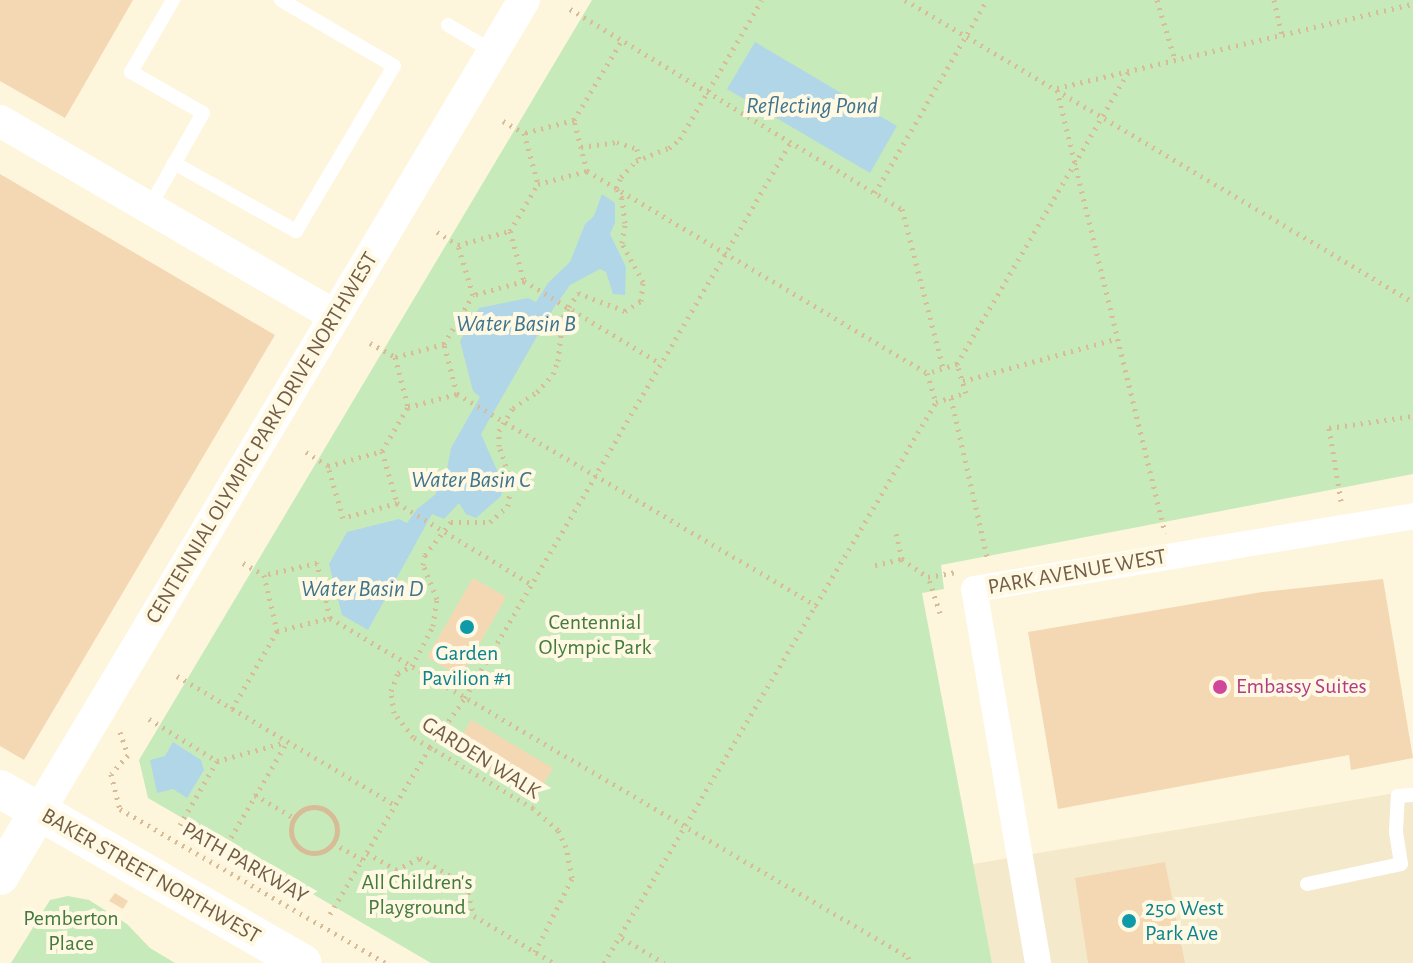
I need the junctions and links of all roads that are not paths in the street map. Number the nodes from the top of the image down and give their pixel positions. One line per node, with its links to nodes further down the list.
1 (173, 0): 7 (lane)
2 (281, 0): 7 (lane)
3 (524, 0): 5 (street, CENTENNIAL OLYMPIC PARK DRIVE NORTHWEST)
4 (448, 25): 5 (lane)
5 (492, 51): 9 (street, CENTENNIAL OLYMPIC PARK DRIVE NORTHWEST)
6 (0, 121): 8 (street)
7 (174, 163): 8 (lane)
8 (149, 209): 9 (street)
9 (335, 316): 13 (street, CENTENNIAL OLYMPIC PARK DRIVE NORTHWEST)
10 (1413, 516): 17 (street, PARK AVENUE WEST)
11 (0, 789): 13 (main road, BAKER STREET NORTHWEST)
12 (1413, 795): 15 (lane)
13 (39, 811): 14 (main road, CENTENNIAL OLYMPIC PARK DRIVE NORTHWEST); 16 (main road, BAKER STREET NORTHWEST)
14 (0, 876)
15 (1307, 884)
16 (302, 963)
17 (1038, 963)

